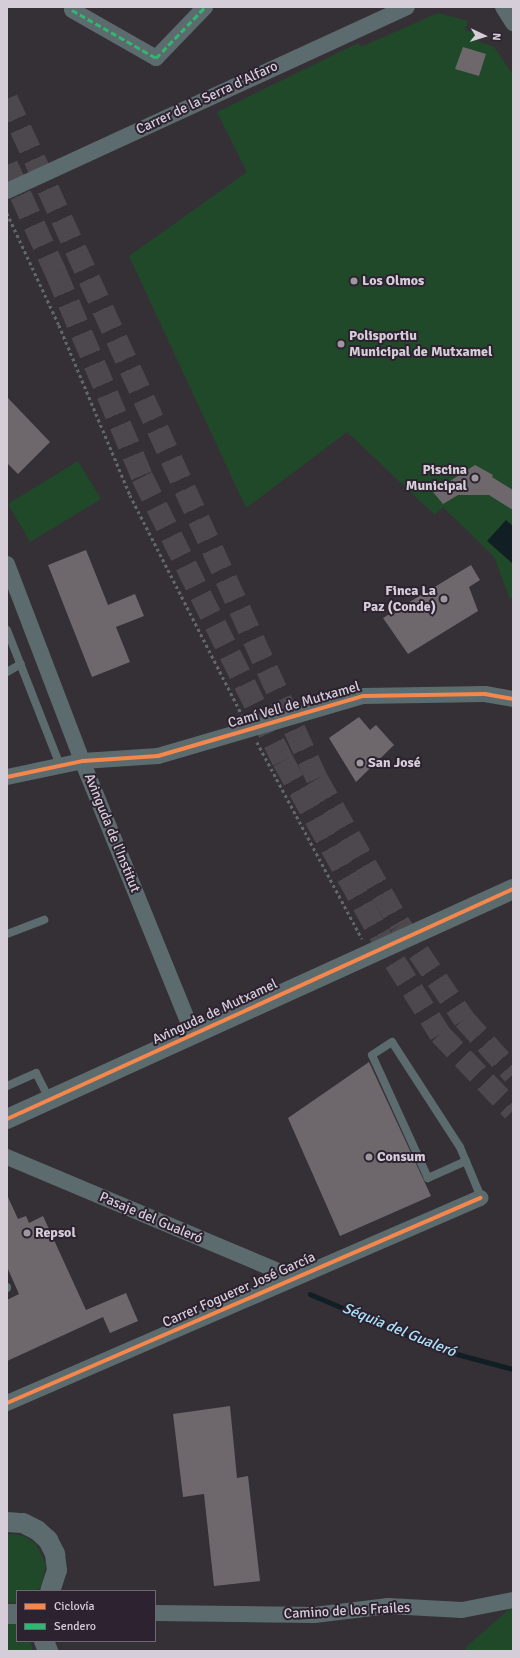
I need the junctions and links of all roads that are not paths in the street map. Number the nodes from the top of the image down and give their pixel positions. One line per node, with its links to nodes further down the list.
1 (205, 7): 4 (street)
2 (407, 7): 6 (street, Carrer de la Serra d'Alfaro)
3 (503, 7): 5 (street)
4 (72, 10)
5 (513, 23)
6 (7, 191)
7 (7, 564): 12 (street, Avinguda de l'Institut)
8 (7, 630): 9 (lane)
9 (20, 664): 10 (lane); 13 (lane)
10 (7, 672)
11 (513, 699): 12 (street, Camí Vell de Mutxamel)
12 (83, 761): 13 (street, Camí Vell de Mutxamel); 18 (street, Avinguda de l'Institut)
13 (60, 765): 14 (street, Camí Vell de Mutxamel)
14 (7, 776)
15 (513, 889): 18 (street, Avinguda de Mutxamel)
16 (44, 920): 17 (lane)
17 (7, 934)
18 (193, 1034): 20 (street, Avinguda de Mutxamel)
19 (7, 1086): 20 (lane)
20 (50, 1100): 21 (street, Avinguda de Mutxamel)
21 (7, 1119)
22 (7, 1157): 25 (street, Pasaje del Gualeró)
23 (466, 1161): 23 (lane); 24 (lane)
24 (480, 1198): 25 (street, Carrer Foguerer José García)
25 (295, 1278): 26 (street, Carrer Foguerer José García)
26 (7, 1403)
27 (7, 1522): 28 (street)
28 (50, 1590)
29 (513, 1600): 30 (street, Camino de los Frailes)
30 (156, 1613)

